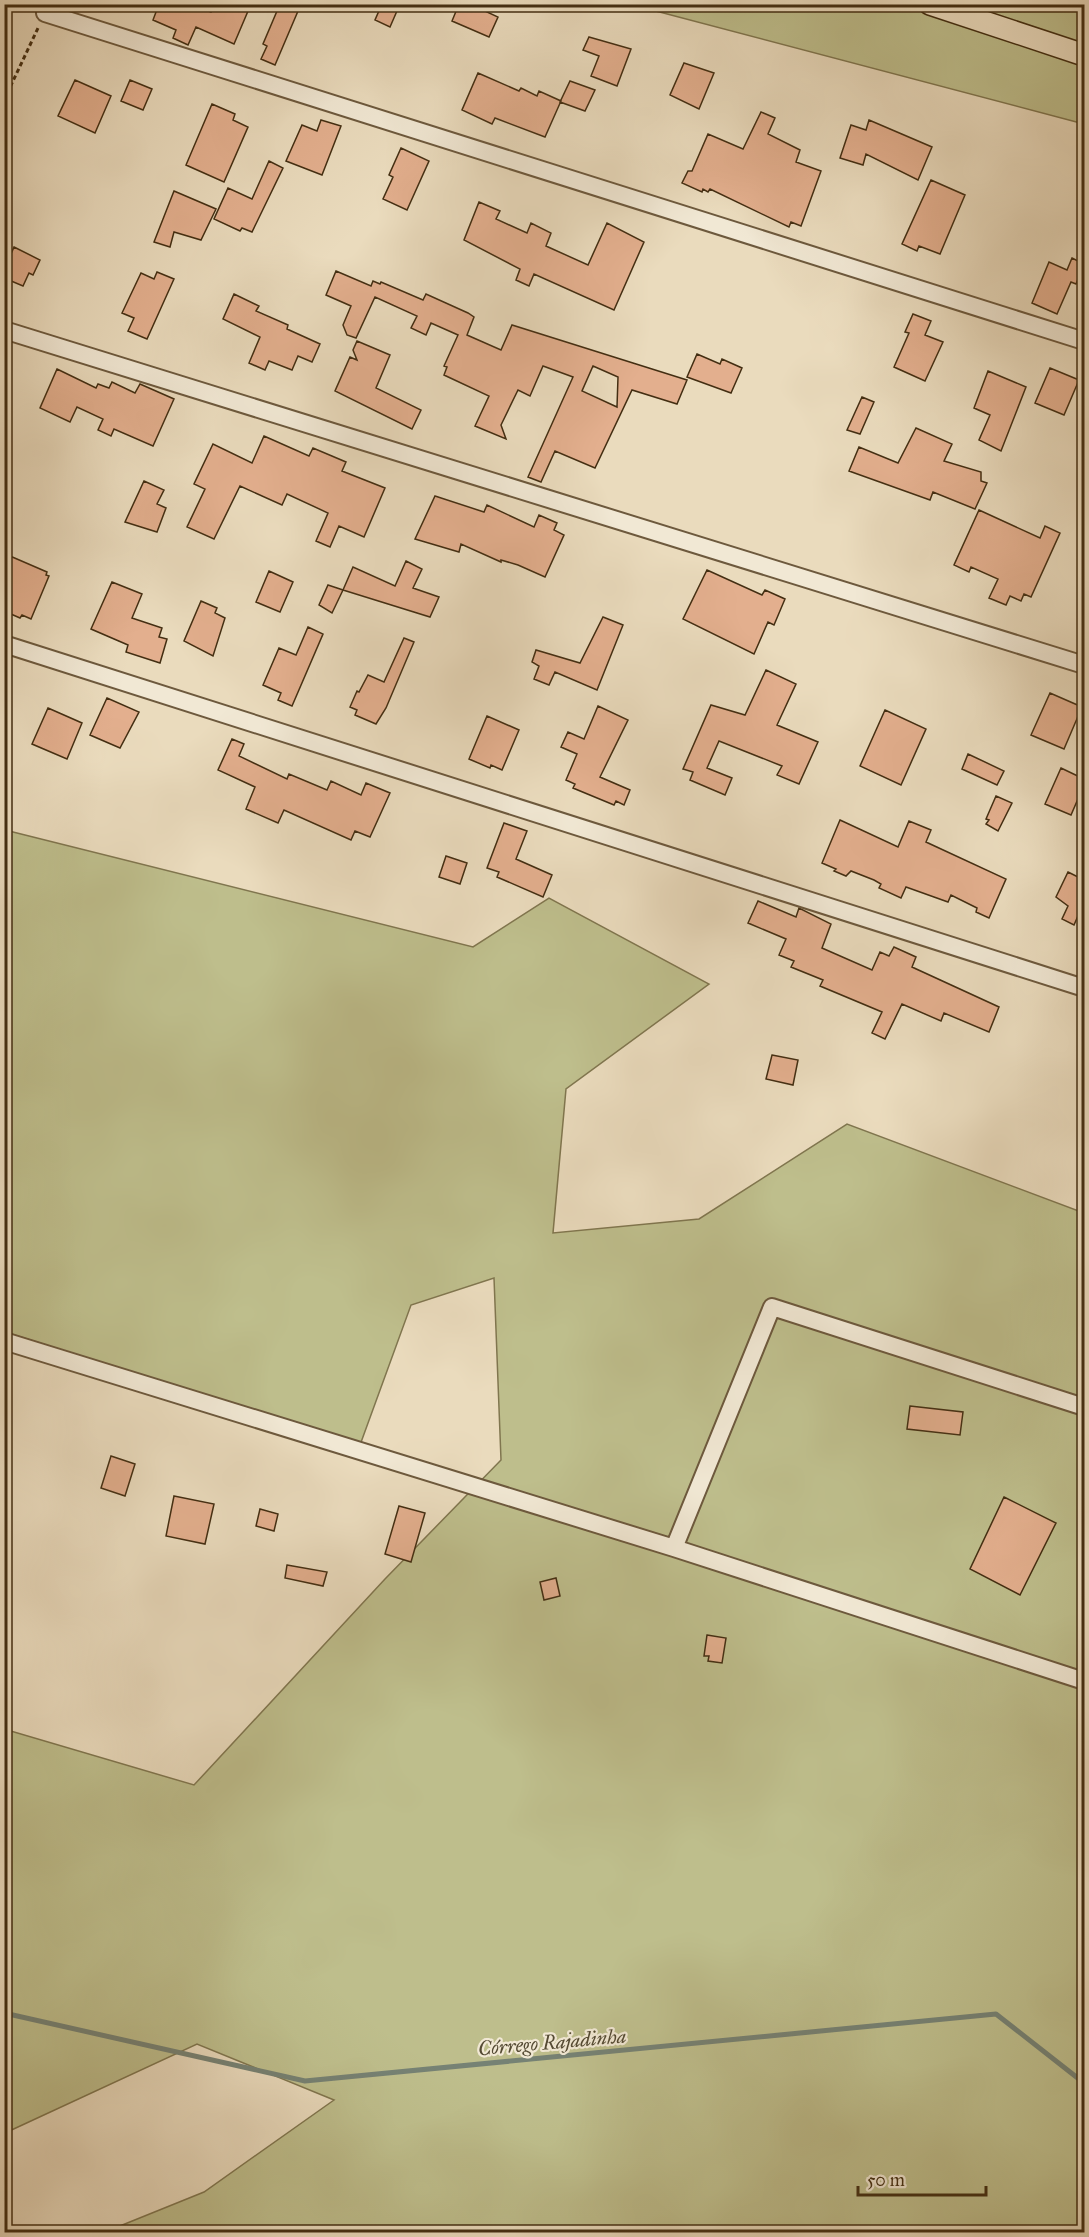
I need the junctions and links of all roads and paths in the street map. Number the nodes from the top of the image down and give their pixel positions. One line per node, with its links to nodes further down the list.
1 (930, 4): 3 (main road)
2 (45, 13): 4 (path); 6 (street)
3 (1084, 54)
4 (4, 100)
5 (4, 330): 8 (street)
6 (1084, 340)
7 (4, 644): 9 (street)
8 (1084, 665)
9 (1084, 988)
10 (4, 1341): 12 (street)
11 (1084, 1407): 12 (street)
12 (674, 1548): 13 (street)
13 (1084, 1681)

